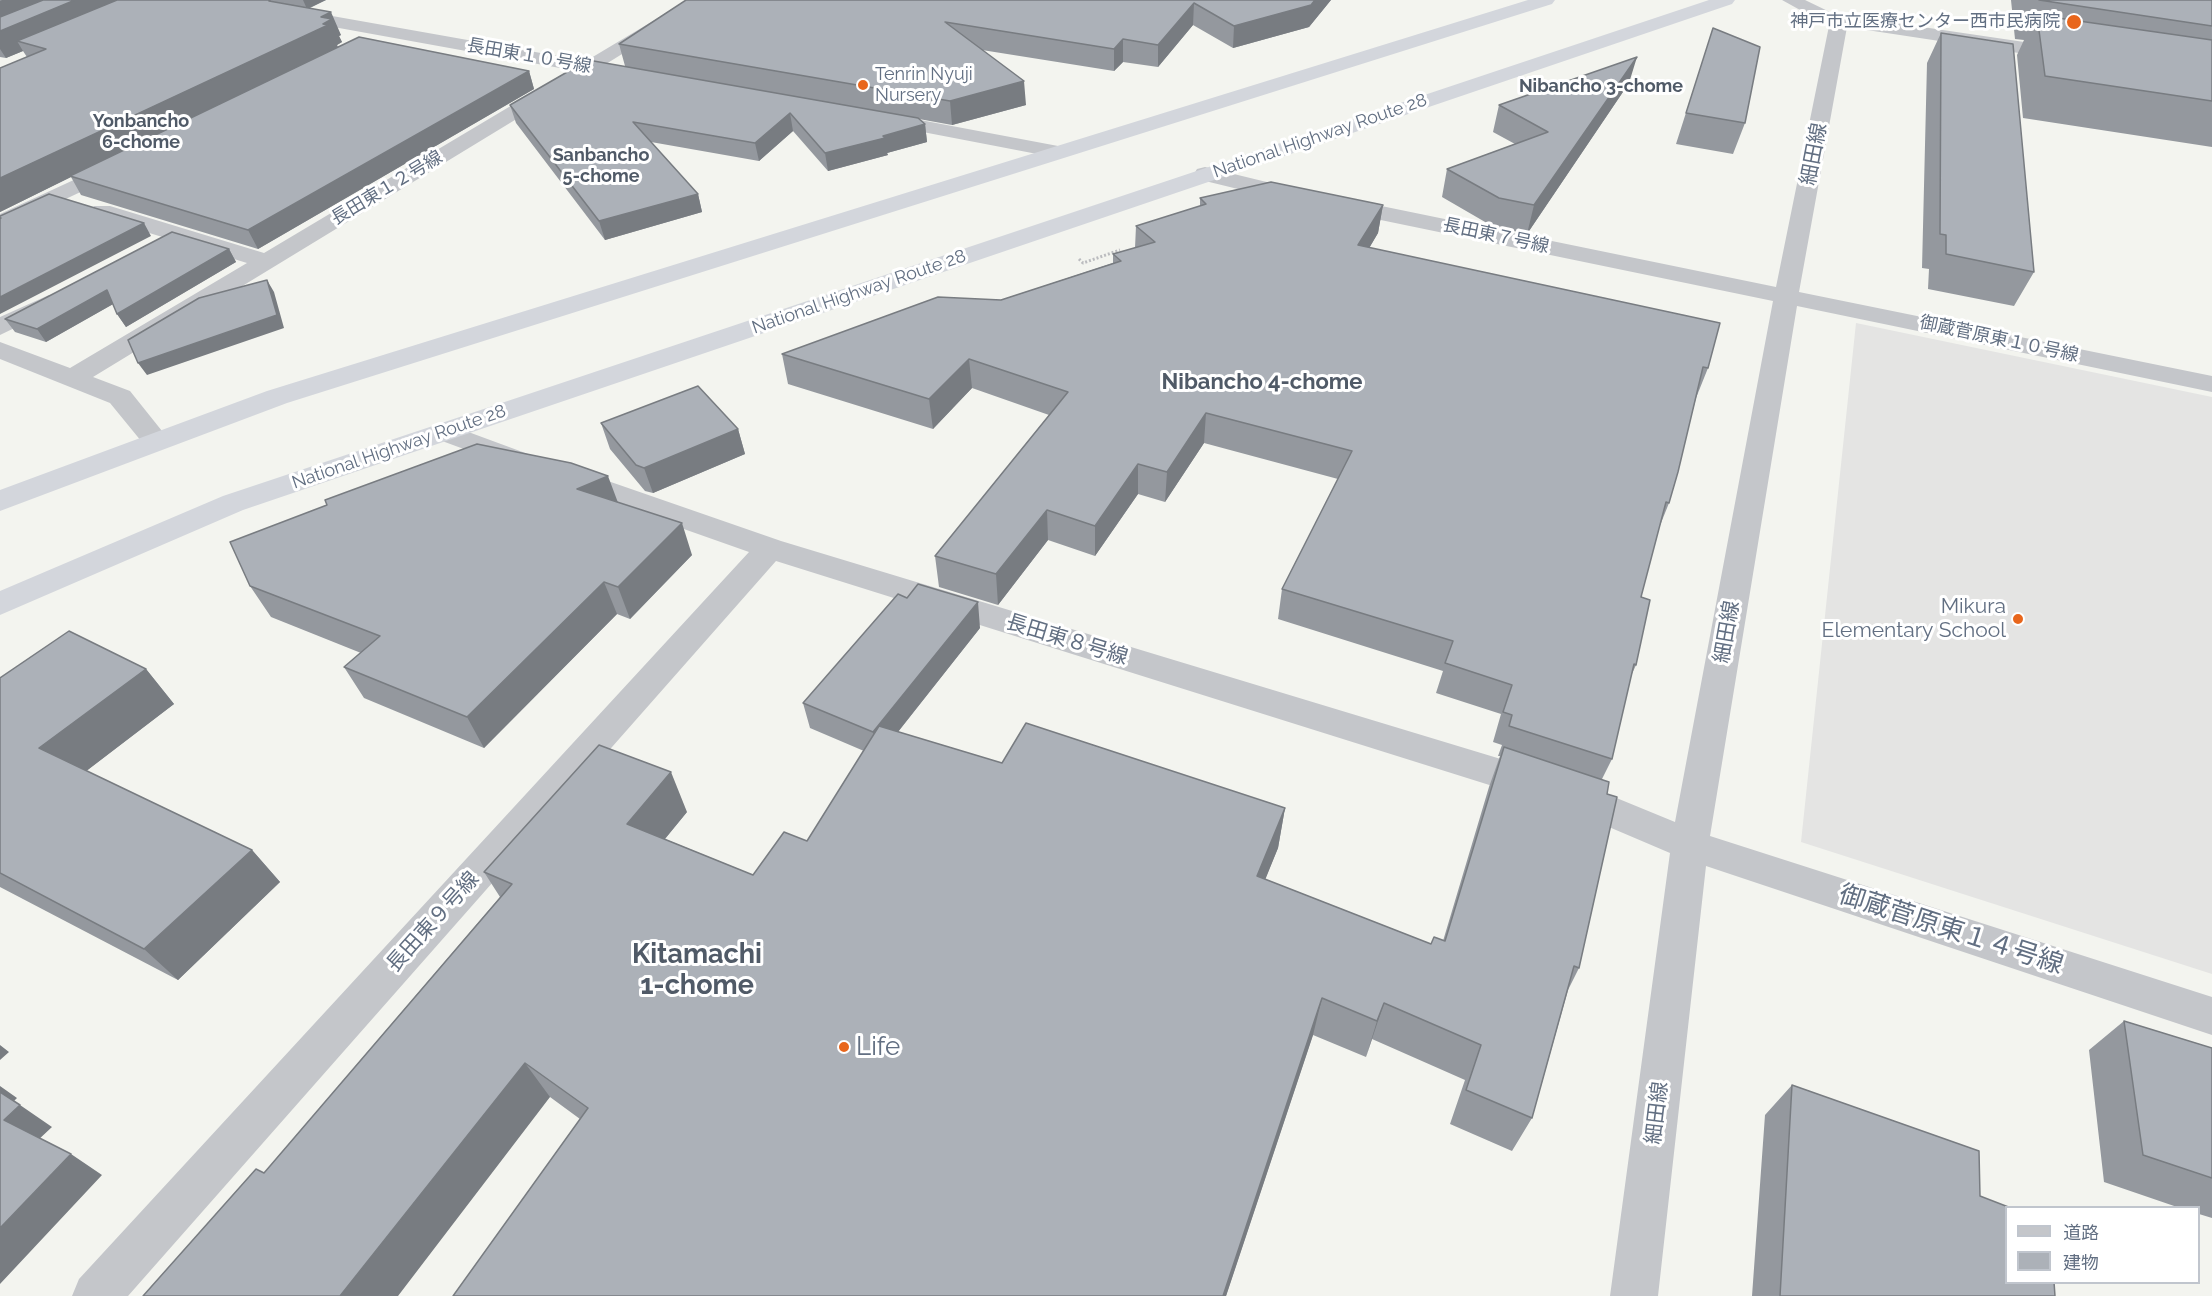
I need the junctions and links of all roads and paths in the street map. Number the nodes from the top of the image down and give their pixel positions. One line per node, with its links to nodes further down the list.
1 (212, 0): 7 (street, 長田東１０号線)
2 (700, 0): 10 (street, 長田東１２号線)
3 (1546, 0): 13 (highway)
4 (1726, 0): 15 (highway, National Highway Route 28)
5 (1791, 0): 6 (street)
6 (1839, 18): 9 (street); 22 (street, 細田線)
7 (392, 32): 8 (street); 10 (street, 長田東１０号線)
8 (360, 47)
9 (2081, 57)
10 (589, 67): 11 (street, 長田東１０号線); 20 (street, 長田東１２号線)
11 (636, 75)
12 (859, 115): 13 (street)
13 (1058, 152): 28 (highway)
14 (139, 155): 16 (street)
15 (1205, 174): 22 (street, 長田東７号線); 27 (highway, National Highway Route 28)
16 (54, 196): 17 (street); 18 (street)
17 (0, 222)
18 (176, 234): 19 (street); 20 (street)
19 (145, 250)
20 (266, 261): 25 (street, 長田東１２号線)
21 (73, 289): 23 (street)
22 (1786, 295): 26 (street, 御蔵菅原東１０号線); 32 (street, 細田線)
23 (0, 327)
24 (0, 350): 25 (street)
25 (74, 377): 28 (street)
26 (2212, 384)
27 (444, 432): 30 (street, 長田東８号線); 31 (highway, National Highway Route 28)
28 (156, 441): 29 (highway)
29 (0, 501)
30 (770, 548): 32 (street, 長田東８号線); 34 (street, 長田東９号線)
31 (0, 604)
32 (1690, 845): 33 (street, 御蔵菅原東１４号線); 35 (street, 細田線)
33 (2212, 1016)
34 (96, 1296)
35 (1634, 1296)

